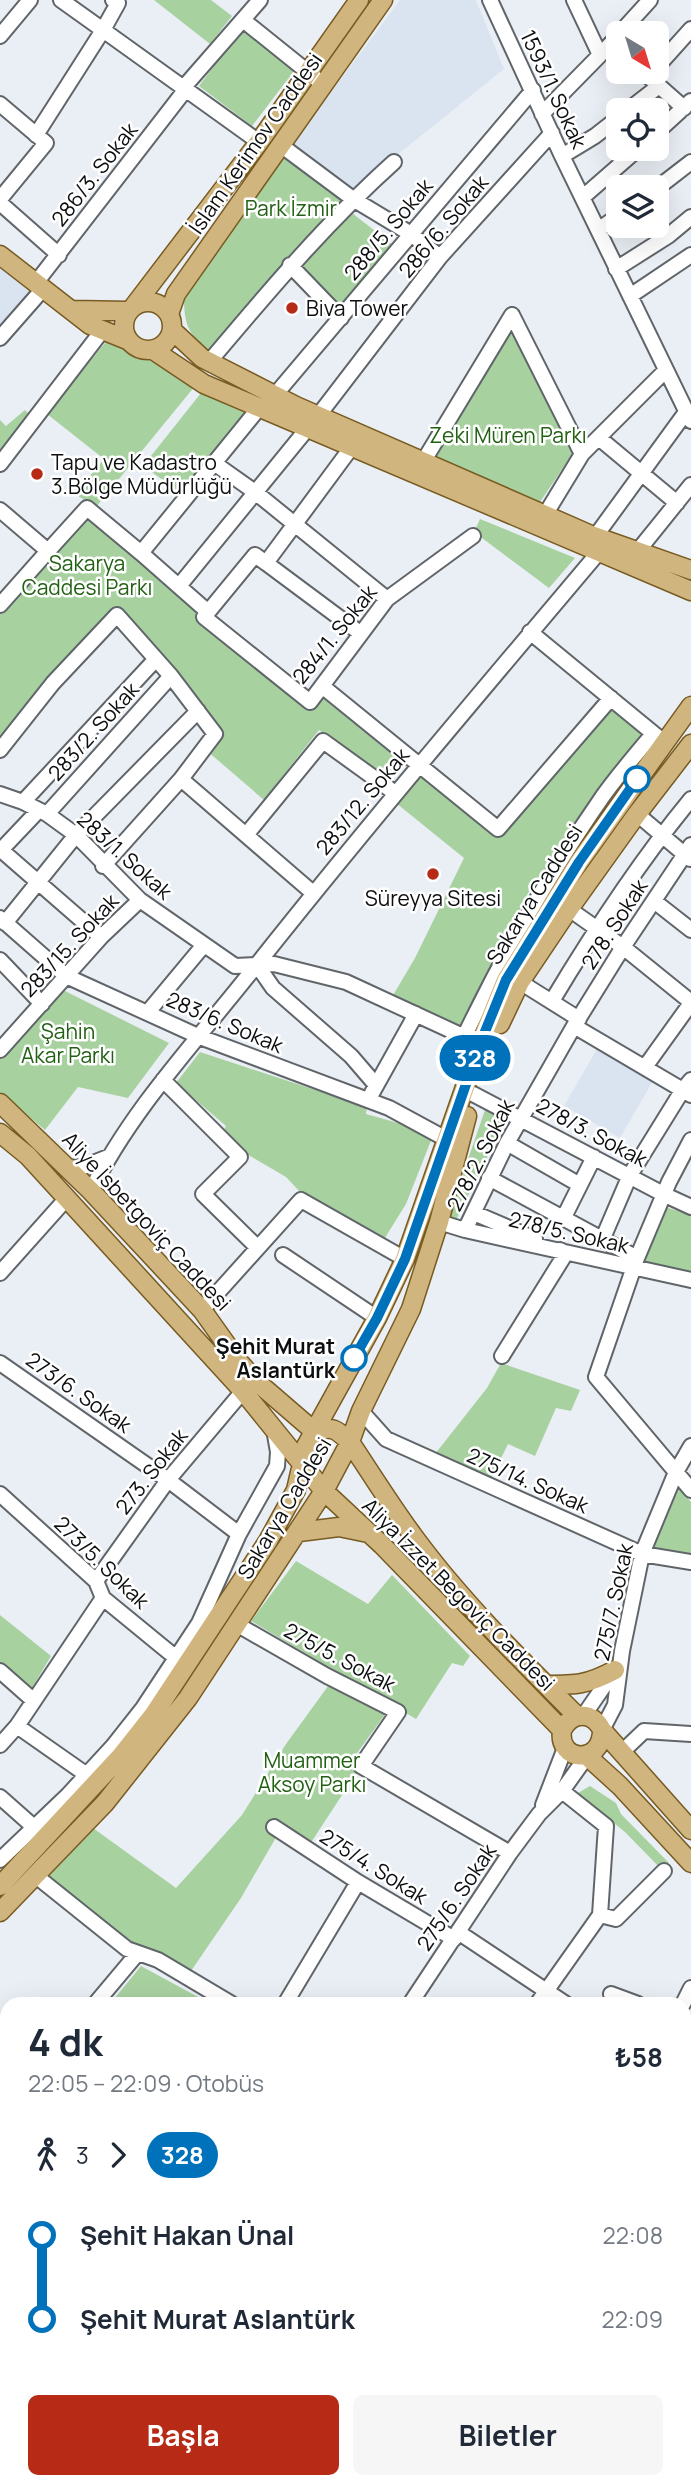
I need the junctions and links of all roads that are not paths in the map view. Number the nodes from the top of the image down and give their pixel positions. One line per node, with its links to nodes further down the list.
1 (30, 0): 14 (street)
2 (61, 0): 13 (street)
3 (260, 0): 10 (street, 286/3. Sokak)
4 (359, 0): 18 (main road, İslam Kerimov Caddesi)
5 (383, 0): 19 (main road, İslam Kerimov Caddesi)
6 (490, 0): 22 (street, 1593/1. Sokak)
7 (574, 0): 17 (street)
8 (650, 0): 11 (street)
9 (117, 1): 13 (street)
10 (243, 20): 18 (street); 21 (street, 286/3. Sokak)
11 (631, 21)
12 (691, 29): 16 (street)
13 (103, 30): 21 (street); 30 (street)
14 (0, 36)
15 (606, 49): 17 (street)
16 (669, 54)
17 (600, 55): 26 (street)
18 (308, 72): 19 (street); 31 (main road, İslam Kerimov Caddesi)
19 (324, 85): 32 (main road, İslam Kerimov Caddesi)
20 (659, 86): 23 (street); 25 (street)
21 (185, 88): 31 (street); 46 (street, 286/3. Sokak)
22 (533, 90): 26 (street, 1593/1. Sokak); 44 (street, 288/5. Sokak)
23 (644, 98)
24 (0, 104): 30 (street)
25 (687, 105): 27 (street)
26 (542, 114): 29 (street, 1593/1. Sokak)
27 (669, 121)
28 (606, 127): 33 (street)
29 (552, 133): 33 (street, 1593/1. Sokak); 48 (street, 286/6. Sokak)
30 (36, 135): 40 (street)
31 (259, 142): 53 (main road, İslam Kerimov Caddesi)
32 (282, 146): 39 (street); 56 (main road, İslam Kerimov Caddesi)
33 (562, 156): 38 (street, 1593/1. Sokak)
34 (624, 161): 38 (street)
35 (394, 162): 39 (street)
36 (691, 162): 37 (street)
37 (669, 179)
38 (583, 197): 43 (street, 1593/1. Sokak)
39 (353, 199): 44 (street); 49 (street)
40 (0, 201): 46 (street)
41 (691, 217): 50 (street)
42 (606, 224): 43 (street)
43 (598, 230): 50 (street, 1593/1. Sokak)
44 (411, 234): 48 (street); 55 (street, 288/5. Sokak)
45 (0, 255): 51 (main road)
46 (59, 255): 51 (street, 286/3. Sokak)
47 (691, 255): 52 (street)
48 (440, 257): 66 (street, 286/6. Sokak)
49 (290, 265): 55 (street); 61 (street)
50 (616, 269): 52 (street, 1593/1. Sokak)
51 (39, 286): 54 (main road); 58 (street, 286/3. Sokak)
52 (630, 296): 62 (street, 1593/1. Sokak)
53 (131, 309): 54 (main road); 56 (main road); 59 (main road)
54 (72, 310): 57 (main road)
55 (341, 318): 63 (street, 288/5. Sokak)
56 (170, 322): 60 (main road); 61 (main road)
57 (102, 331): 59 (main road); 72 (street)
58 (0, 338)
59 (127, 340): 60 (main road)
60 (153, 350): 64 (main road)
61 (209, 362): 63 (main road)
62 (666, 370): 65 (street, 1593/1. Sokak); 67 (street)
63 (275, 395): 66 (main road)
64 (259, 408): 66 (main road); 71 (street)
65 (689, 416): 73 (street, 283/12. Sokak)
66 (312, 422): 68 (main road); 70 (main road); 75 (street, 286/6. Sokak)
67 (599, 438): 69 (street); 73 (street)
68 (351, 448): 79 (street); 81 (main road)
69 (582, 454): 70 (street); 78 (street)
70 (423, 462): 78 (main road)
71 (214, 463): 75 (street); 84 (street)
72 (0, 464)
73 (641, 473): 76 (street); 81 (street, 283/12. Sokak)
74 (691, 485): 76 (street)
75 (255, 492): 79 (street); 87 (street, 286/6. Sokak)
76 (677, 503): 83 (street)
77 (0, 510): 82 (street)
78 (545, 515): 81 (main road)
79 (294, 526): 85 (street); 89 (street)
80 (472, 536): 89 (street, 284/1. Sokak)
81 (597, 544): 83 (main road); 88 (main road); 92 (street, 283/12. Sokak)
82 (48, 551): 84 (street); 90 (street)
83 (637, 552): 86 (main road)
84 (141, 553): 87 (street)
85 (266, 563): 91 (street); 93 (street)
86 (691, 570)
87 (179, 586): 91 (street)
88 (691, 591)
89 (387, 599): 93 (street, 284/1. Sokak)
90 (0, 605)
91 (208, 612): 96 (street, 284/1. Sokak)
92 (530, 632): 97 (street); 103 (street, 283/12. Sokak)
93 (360, 633): 96 (street, 284/1. Sokak)
94 (156, 659): 95 (street); 102 (street); 108 (street)
95 (172, 676): 99 (street); 109 (street, 283/2. Sokak)
96 (322, 687): 103 (street)
97 (611, 698): 100 (street); 103 (street)
98 (691, 706): 100 (main road, Sakarya Caddesi)
99 (198, 711): 104 (street); 112 (street)
100 (659, 739): 139 (main road, Sakarya Caddesi)
101 (691, 744): 110 (main road, Sakarya Caddesi)
102 (0, 750)
103 (418, 766): 105 (street, 283/12. Sokak)
104 (181, 779): 113 (street); 116 (street)
105 (394, 793): 113 (street); 118 (street, 283/12. Sokak)
106 (0, 794): 108 (street, 283/1. Sokak)
107 (691, 799): 111 (street)
108 (23, 802): 109 (street, 283/1. Sokak)
109 (42, 812): 112 (street, 283/1. Sokak); 114 (street, 283/2. Sokak)
110 (637, 814): 111 (street); 121 (main road, Sakarya Caddesi)
111 (662, 834): 115 (street); 123 (street)
112 (75, 835): 116 (street, 283/1. Sokak); 117 (street)
113 (246, 835): 118 (street)
114 (1, 850): 117 (street)
115 (689, 853): 120 (street, 278. Sokak)
116 (103, 866): 119 (street, 283/1. Sokak)
117 (38, 883): 122 (street); 125 (street)
118 (313, 892): 129 (street, 283/12. Sokak)
119 (140, 900): 125 (street, 283/15. Sokak); 126 (street, 283/1. Sokak)
120 (654, 901): 124 (street); 127 (street, 278. Sokak)
121 (569, 909): 123 (street); 131 (main road, Sakarya Caddesi)
122 (3, 921): 130 (street, 283/6. Sokak)
123 (596, 928): 127 (street); 132 (street)
124 (691, 930)
125 (101, 937): 130 (street, 283/15. Sokak)
126 (203, 946): 129 (street, 283/1. Sokak); 135 (street)
127 (623, 947): 133 (street); 137 (street, 278. Sokak)
128 (0, 960): 134 (street)
129 (257, 965): 136 (street, 283/1. Sokak); 138 (street, 283/12. Sokak); 143 (street)
130 (66, 976): 134 (street, 283/15. Sokak); 135 (street, 283/6. Sokak)
131 (520, 982): 132 (street); 145 (main road, Sakarya Caddesi)
132 (552, 1001): 137 (street)
133 (691, 1002): 141 (street)
134 (42, 1004): 140 (street, 283/15. Sokak)
135 (148, 1012): 138 (street, 283/6. Sokak)
136 (416, 1014): 139 (street, 283/1. Sokak); 143 (street)
137 (577, 1023): 141 (street); 148 (street, 278/2. Sokak)
138 (200, 1037): 142 (street, 283/12. Sokak); 146 (street, 283/6. Sokak)
139 (472, 1040): 150 (main road, Sakarya Caddesi)
140 (0, 1051)
141 (645, 1067): 144 (street)
142 (163, 1080): 153 (street, 283/12. Sokak); 168 (street)
143 (376, 1085): 146 (street)
144 (688, 1088): 156 (street)
145 (473, 1094): 148 (street, 278/3. Sokak); 165 (main road, Sakarya Caddesi)
146 (368, 1100): 150 (street, 283/6. Sokak)
147 (0, 1103): 155 (main road, Aliye İsbetgoviç Caddesi)
148 (520, 1119): 152 (street, 278/2. Sokak); 154 (street, 278/3. Sokak)
149 (0, 1133): 161 (main road, Aliye İsbetgoviç Caddesi)
150 (448, 1140): 171 (main road, Sakarya Caddesi)
151 (691, 1140): 160 (street)
152 (506, 1143): 157 (street, 278/2. Sokak); 158 (street)
153 (108, 1157): 155 (street); 159 (street, 283/12. Sokak)
154 (594, 1157): 156 (street, 278/3. Sokak); 158 (street)
155 (68, 1168): 159 (main road, Aliye İsbetgoviç Caddesi)
156 (630, 1175): 160 (street, 278/3. Sokak); 167 (street)
157 (489, 1178): 163 (street, 278/2. Sokak); 164 (street, 278/5. Sokak)
158 (580, 1185): 164 (street)
159 (91, 1191): 175 (main road, Aliye İsbetgoviç Caddesi)
160 (665, 1195): 162 (street, 278/3. Sokak); 172 (street)
161 (67, 1198): 173 (street); 179 (main road, Aliye İsbetgoviç Caddesi)
162 (691, 1207)
163 (474, 1213): 166 (street, 278/2. Sokak); 169 (street)
164 (564, 1217): 167 (street, 278/5. Sokak)
165 (439, 1222): 166 (street, 278/5. Sokak); 180 (main road, Sakarya Caddesi)
166 (465, 1230): 169 (street, 278/5. Sokak)
167 (603, 1238): 172 (street, 278/5. Sokak)
168 (257, 1247): 171 (street); 175 (street)
169 (566, 1253): 172 (street, 278/5. Sokak); 177 (street)
170 (283, 1255): 176 (street)
171 (405, 1259): 176 (main road, Sakarya Caddesi)
172 (635, 1263): 174 (street, 278/5. Sokak); 186 (street)
173 (0, 1273)
174 (691, 1280)
175 (202, 1310): 182 (main road, Aliye İsbetgoviç Caddesi)
176 (377, 1318): 182 (main road, Sakarya Caddesi)
177 (502, 1356)
178 (0, 1363): 187 (street, 273/6. Sokak)
179 (243, 1391): 181 (main road, Aliye İsbetgoviç Caddesi); 187 (street, 273. Sokak)
180 (362, 1411): 183 (main road, Sakarya Caddesi); 194 (street, 275/14. Sokak)
181 (274, 1429): 185 (main road, Aliye İsbetgoviç Caddesi); 193 (street)
182 (315, 1432): 183 (main road); 185 (main road, Sakarya Caddesi)
183 (350, 1442): 188 (main road, Sakarya Caddesi); 202 (main road, Aliya İzzet Begoviç Caddesi)
184 (691, 1446): 186 (street, 275/7. Sokak)
185 (303, 1466): 188 (main road, Aliya İzzet Begoviç Caddesi); 204 (main road, Sakarya Caddesi)
186 (676, 1472): 189 (street); 194 (street, 275/7. Sokak)
187 (168, 1480): 193 (street, 273/6. Sokak); 196 (street, 273. Sokak)
188 (324, 1490): 191 (main road, Sakarya Caddesi); 192 (main road, Aliya İzzet Begoviç Caddesi)
189 (691, 1490)
190 (0, 1494): 196 (street, 273/5. Sokak)
191 (299, 1532): 192 (main road); 198 (main road, Sakarya Caddesi)
192 (368, 1533): 209 (main road, Aliya İzzet Begoviç Caddesi)
193 (239, 1534): 199 (street)
194 (642, 1554): 195 (street, 275/14. Sokak); 200 (street, 275/7. Sokak)
195 (691, 1562)
196 (96, 1581): 197 (street, 273/5. Sokak)
197 (103, 1598): 199 (street, 273/5. Sokak); 203 (street)
198 (238, 1625): 220 (street, 275/5. Sokak); 224 (main road, Sakarya Caddesi)
199 (176, 1657): 204 (street)
200 (618, 1667): 202 (main road); 205 (street); 207 (street, 275/7. Sokak)
201 (0, 1671): 203 (street)
202 (546, 1685): 205 (main road, Aliya İzzet Begoviç Caddesi)
203 (34, 1701): 206 (street)
204 (149, 1711): 213 (street); 226 (main road, Sakarya Caddesi)
205 (580, 1715): 207 (main road, Aliya İzzet Begoviç Caddesi); 209 (main road)
206 (17, 1727): 210 (street); 213 (street)
207 (602, 1730): 211 (main road, Aliya İzzet Begoviç Caddesi); 212 (main road)
208 (691, 1734): 211 (street)
209 (564, 1739): 212 (main road, Aliya İzzet Begoviç Caddesi); 216 (street, 275/6. Sokak)
210 (0, 1745)
211 (622, 1752): 219 (main road, Aliya İzzet Begoviç Caddesi)
212 (587, 1756): 214 (street, 275/6. Sokak); 222 (main road, Aliya İzzet Begoviç Caddesi)
213 (87, 1775): 218 (street)
214 (562, 1791): 216 (street, 275/6. Sokak); 228 (street)
215 (0, 1797): 218 (street)
216 (539, 1814): 220 (street, 275/6. Sokak)
217 (274, 1827): 225 (street, 275/4. Sokak)
218 (35, 1828): 221 (street)
219 (691, 1829)
220 (510, 1853): 229 (street, 275/6. Sokak)
221 (0, 1860)
222 (691, 1863)
223 (664, 1871): 228 (street)
224 (36, 1876): 227 (main road, Sakarya Caddesi); 230 (street)
225 (358, 1882): 229 (street, 275/4. Sokak); 235 (street)
226 (0, 1886)
227 (0, 1912)
228 (600, 1915): 231 (street)
229 (456, 1935): 231 (street, 275/4. Sokak); 236 (street, 275/6. Sokak)
230 (138, 1954): 233 (street); 234 (street)
231 (547, 1989): 237 (street); 238 (street, 275/4. Sokak)
232 (611, 1994): 239 (street)
233 (101, 1997)
234 (209, 1997)
235 (289, 1997)
236 (415, 1997)
237 (542, 1997)
238 (557, 1997)
239 (619, 1997)

